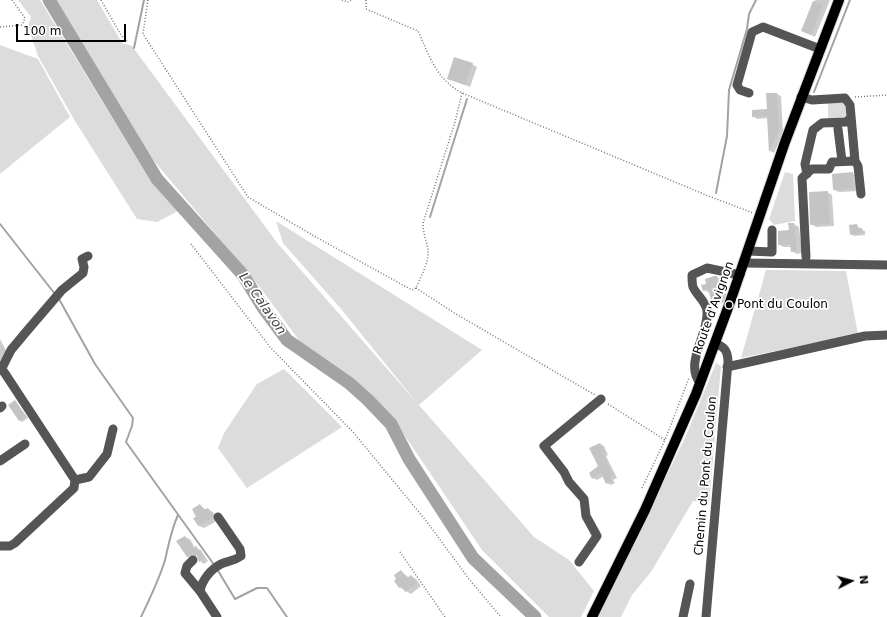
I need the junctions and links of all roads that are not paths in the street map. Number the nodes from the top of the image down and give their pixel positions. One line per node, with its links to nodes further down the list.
1 (839, 0): 2 (main road, Route d'Avignon)
2 (820, 49): 3 (street); 4 (main road, Route d'Avignon)
3 (749, 93)
4 (801, 97): 5 (street); 12 (main road, Route d'Avignon)
5 (851, 118): 8 (street); 9 (street)
6 (838, 129): 7 (street)
7 (842, 161): 8 (street); 9 (street)
8 (854, 161): 10 (street)
9 (807, 174): 14 (street)
10 (861, 194)
11 (772, 230): 12 (street)
12 (748, 251): 15 (main road, Route d'Avignon)
13 (88, 256): 21 (street)
14 (806, 257)
15 (744, 263): 16 (street); 17 (main road, Route d'Avignon)
16 (887, 266)
17 (740, 275): 19 (main road, Route d'Avignon); 22 (street)
18 (887, 335): 20 (street)
19 (715, 344): 20 (street, Chemin du Pont du Coulon); 22 (main road, Route d'Avignon)
20 (728, 367): 37 (street, Chemin du Pont du Coulon)
21 (1, 370): 27 (street)
22 (700, 383): 35 (main road, Route d'Avignon)
23 (601, 399): 31 (street)
24 (114, 429): 27 (street)
25 (25, 444): 26 (street)
26 (0, 461)
27 (75, 480): 29 (street)
28 (218, 517): 33 (street)
29 (0, 546)
30 (193, 560): 33 (street)
31 (579, 562)
32 (690, 584): 36 (street)
33 (200, 591): 34 (street)
34 (217, 617)
35 (592, 617)
36 (683, 617)
37 (706, 617)

